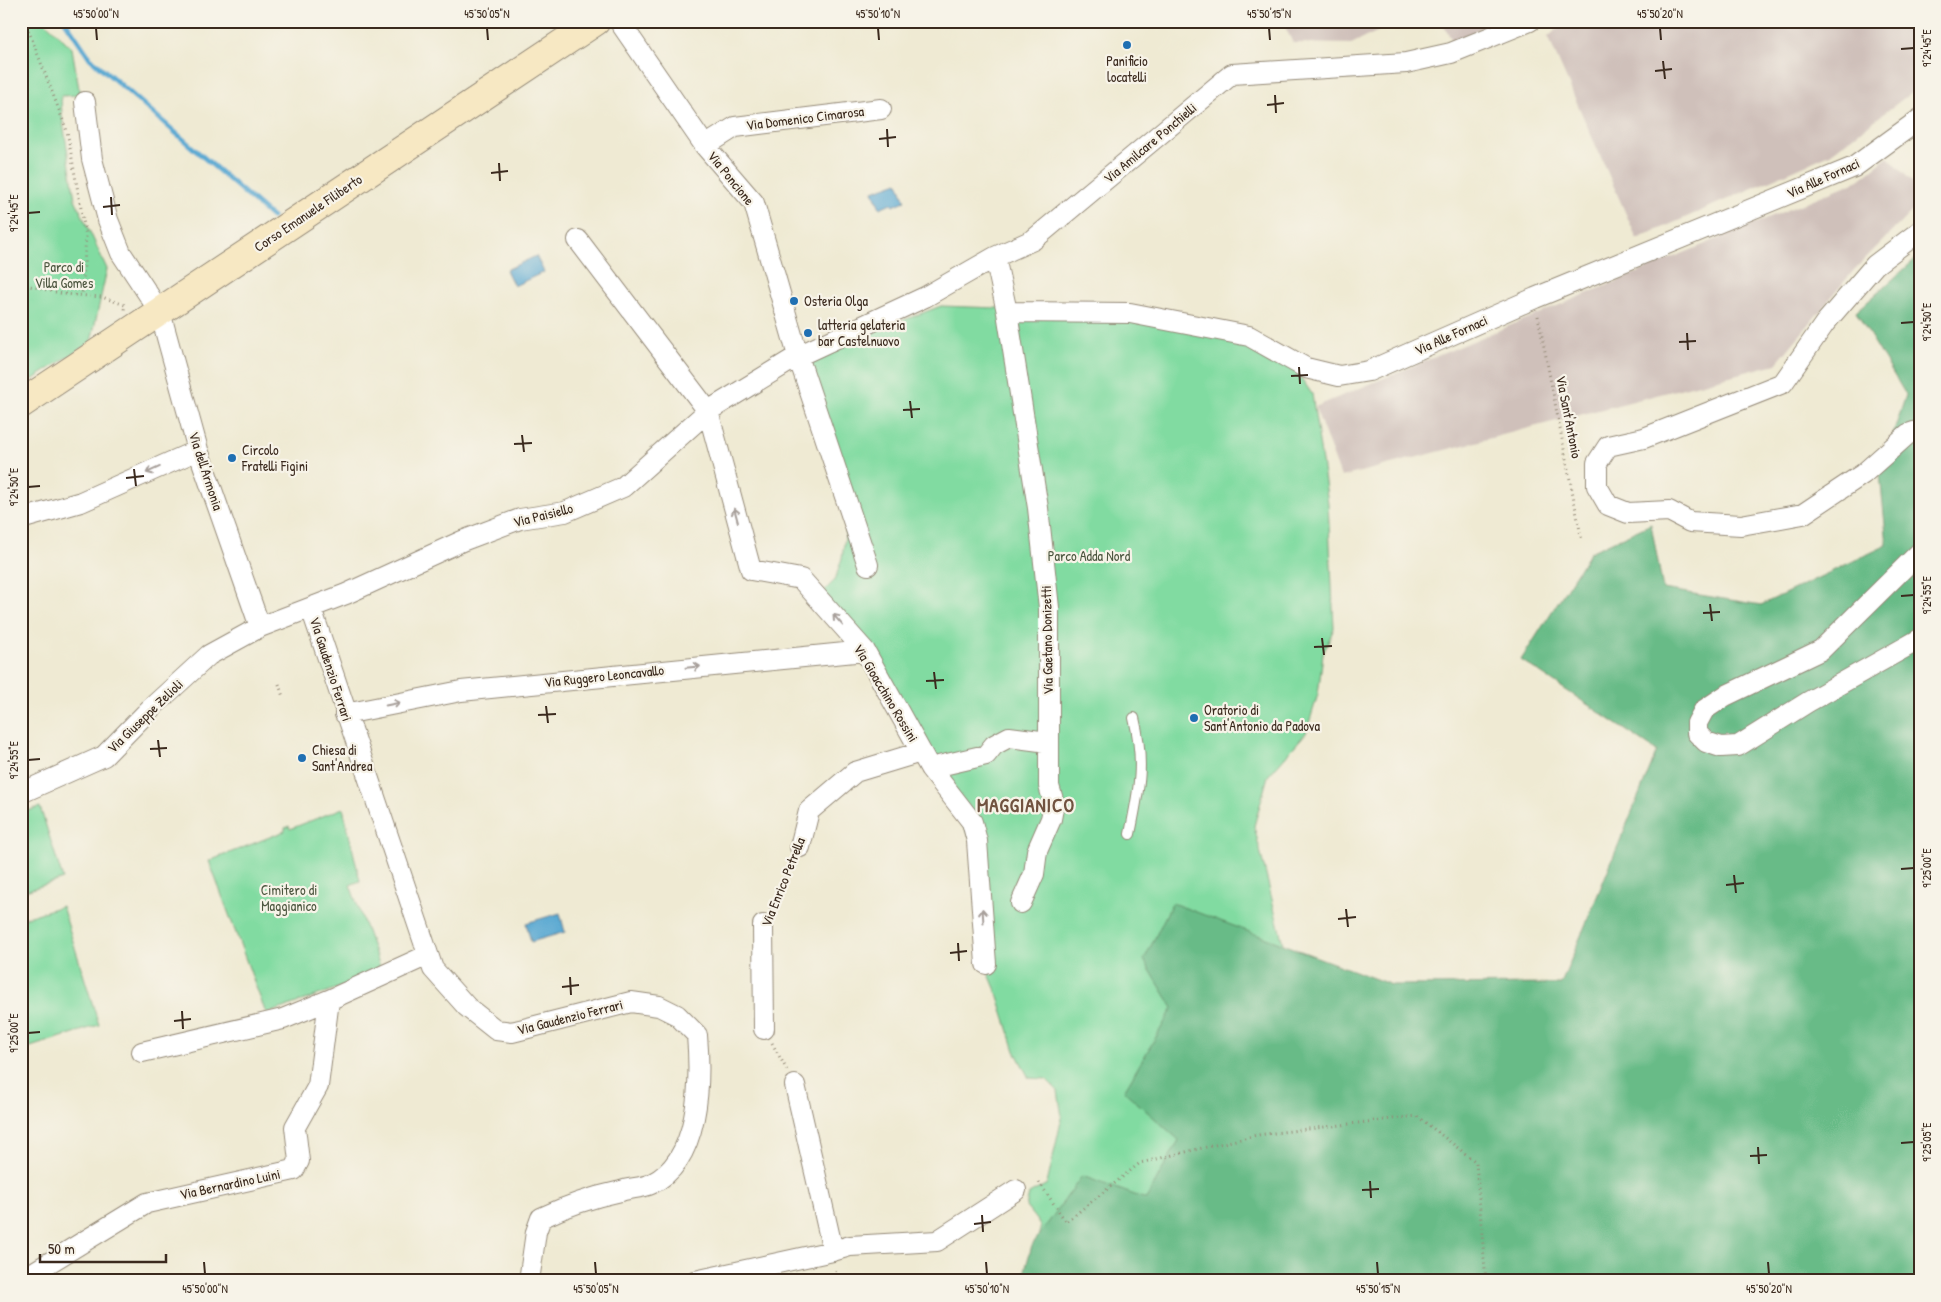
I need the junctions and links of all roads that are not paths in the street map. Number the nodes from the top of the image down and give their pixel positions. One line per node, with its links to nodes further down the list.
1 (596, 21): 11 (main road, Corso Emanuele Filiberto)
2 (619, 21): 7 (street, Via Poncione)
3 (1530, 21): 10 (street, Via Amilcare Ponchielli)
4 (86, 102): 11 (street, Via dell'Armonia)
5 (881, 109): 7 (street, Via Domenico Cimarosa)
6 (1920, 119): 12 (street, Via Alle Fornaci)
7 (705, 146): 13 (street, Via Poncione)
8 (1920, 231): 16 (street)
9 (578, 240): 15 (street)
10 (995, 257): 12 (street); 13 (street, Via Amilcare Ponchielli)
11 (160, 312): 14 (main road, Corso Emanuele Filiberto); 17 (street, Via dell'Armonia)
12 (1008, 312): 27 (street, Via Gaetano Donizetti)
13 (798, 356): 15 (street, Via Paisiello); 20 (street, Via Poncione)
14 (21, 404)
15 (708, 411): 21 (street, Via Paisiello); 24 (street, Via Gioacchino Rossini, one-way to 15)
16 (1920, 430)
17 (198, 450): 18 (street, one-way to 18); 22 (street, Via dell'Armonia)
18 (21, 519)
19 (1920, 552): 23 (street)
20 (868, 565)
21 (311, 608): 22 (street, Via Paisiello); 25 (street, Via Gaudenzio Ferrari)
22 (260, 627): 29 (street, Via Giuseppe Zelioli)
23 (1920, 639)
24 (865, 651): 25 (street, Via Ruggero Leoncavallo, one-way to 24); 28 (street, Via Gioacchino Rossini)
25 (345, 714): 34 (street, Via Gaudenzio Ferrari)
26 (1134, 718): 30 (lane)
27 (1048, 742): 28 (street, Via Enrico Petrella); 32 (street, Via Gaetano Donizetti)
28 (926, 760): 31 (street, Via Enrico Petrella); 35 (street, Via Gioacchino Rossini, one-way to 28)
29 (21, 793)
30 (1130, 834)
31 (800, 847)
32 (1021, 903)
33 (763, 925): 37 (street, Via Enrico Petrella)
34 (428, 955): 36 (street); 43 (street, Via Gaudenzio Ferrari)
35 (986, 964)
36 (329, 1000): 38 (street); 42 (street, Via Bernardino Luini)
37 (764, 1029)
38 (142, 1052)
39 (795, 1085): 41 (street)
40 (1016, 1190): 41 (street)
41 (833, 1251): 44 (street)
42 (21, 1280)
43 (530, 1281)
44 (695, 1281)

